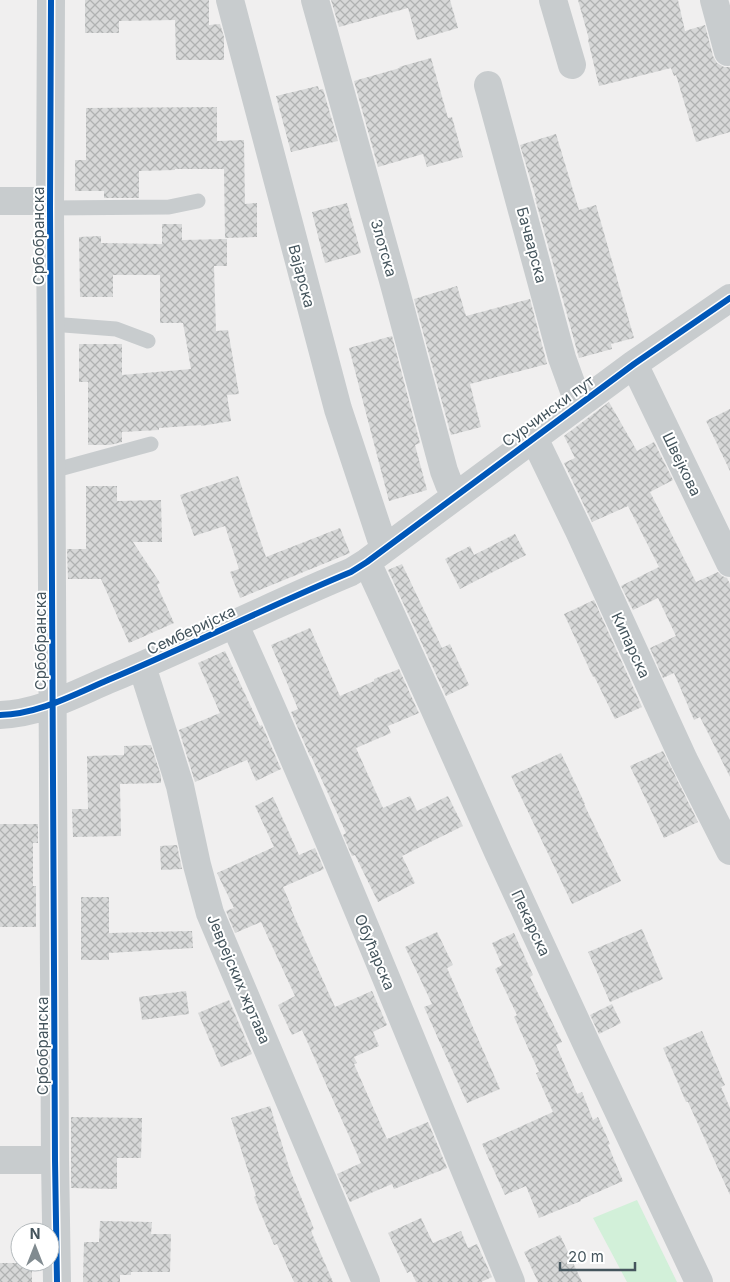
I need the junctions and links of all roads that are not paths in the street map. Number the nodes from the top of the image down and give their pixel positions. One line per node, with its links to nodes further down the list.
1 (51, 0): 11 (street, Србобранска)
2 (230, 0): 21 (street, Вајарска)
3 (315, 0): 20 (street, Злотска)
4 (554, 0): 7 (street)
5 (714, 0): 6 (street)
6 (728, 52)
7 (572, 65)
8 (488, 85): 16 (street, Бачварска)
9 (0, 201): 11 (street)
10 (198, 201): 11 (lane, Србобранска)
11 (50, 204): 13 (street, Србобранска)
12 (730, 298): 15 (street, Сурчински пут)
13 (51, 324): 14 (lane); 19 (street, Србобранска)
14 (148, 341)
15 (634, 364): 16 (street, Сурчински пут); 22 (street, Швејкова)
16 (580, 403): 17 (street, Сурчински пут)
17 (534, 438): 20 (street, Сурчински пут); 27 (street, Кипарска)
18 (151, 444): 19 (lane)
19 (52, 471): 25 (street, Србобранска)
20 (457, 495): 21 (street, Сурчински пут)
21 (375, 555): 23 (street, Семберијска); 33 (street, Пекарска)
22 (730, 564)
23 (234, 623): 24 (street, Семберијска); 32 (street, Обућарска)
24 (142, 666): 25 (street, Семберијска); 31 (street, Јеврејских жртава)
25 (53, 704): 26 (street, Семберијска); 29 (street, Србобранска)
26 (0, 715)
27 (730, 851)
28 (0, 1160): 29 (street)
29 (55, 1160): 30 (street, Србобранска)
30 (57, 1282)
31 (366, 1282)
32 (511, 1282)
33 (699, 1282)

